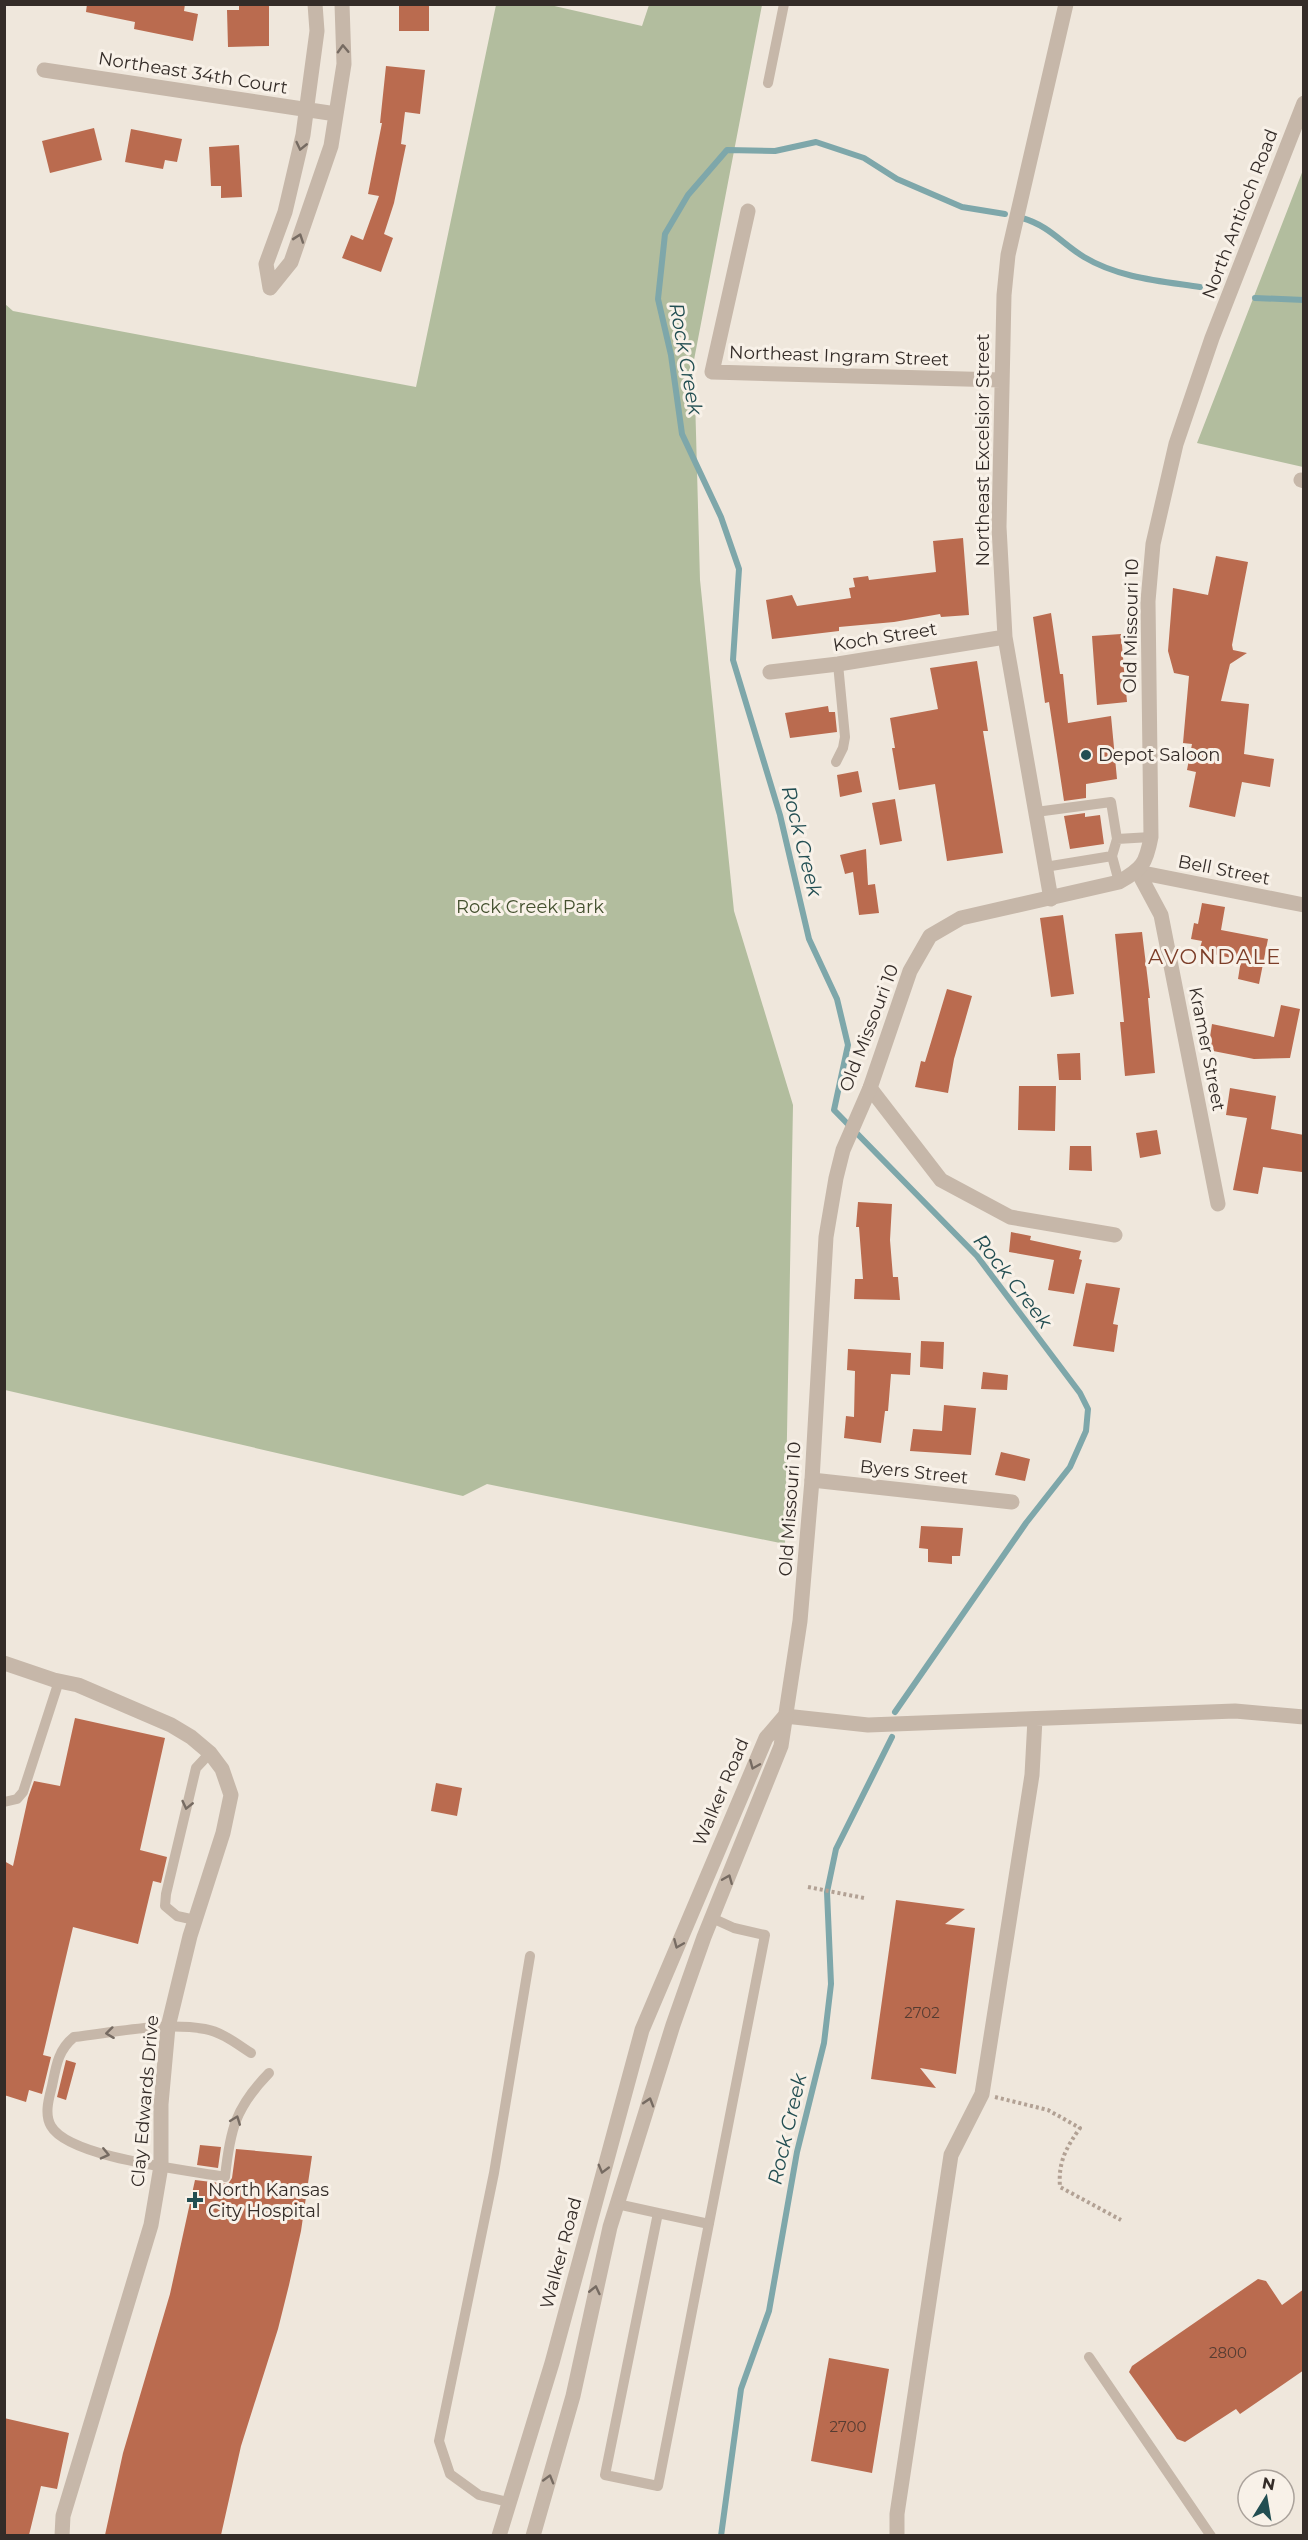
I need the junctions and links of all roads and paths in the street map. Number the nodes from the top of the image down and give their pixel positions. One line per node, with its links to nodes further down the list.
1 (315, 4): 8 (street)
2 (342, 4): 9 (street, one-way to 2)
3 (784, 4): 6 (lane)
4 (1066, 4): 12 (street, Northeast Excelsior Street)
5 (44, 70): 8 (street, Northeast 34th Court)
6 (768, 83)
7 (1304, 103): 11 (street, North Antioch Road)
8 (307, 110): 9 (street, Northeast 34th Court); 9 (street, one-way to 9)
9 (336, 114)
10 (748, 211): 12 (street, Northeast Ingram Street)
11 (1212, 338): 18 (street, Old Missouri 10)
12 (1001, 380): 13 (street, Northeast Excelsior Street)
13 (1005, 637): 14 (street, Koch Street); 17 (street, Northeast Excelsior Street)
14 (838, 664): 15 (street, Koch Street); 16 (lane)
15 (770, 672)
16 (836, 762)
17 (1035, 812): 19 (lane); 21 (street, Northeast Excelsior Street)
18 (1151, 837): 19 (lane); 22 (street, Old Missouri 10)
19 (1117, 839): 20 (lane)
20 (1112, 856): 21 (lane); 23 (lane)
21 (1045, 867): 24 (street, Northeast Excelsior Street)
22 (1138, 872): 23 (street, Old Missouri 10); 25 (street, Bell Street); 27 (street, Kramer Street)
23 (1119, 882): 24 (street, Old Missouri 10)
24 (1052, 899): 26 (street, Old Missouri 10)
25 (1304, 905)
26 (870, 1088): 28 (street); 29 (street, Old Missouri 10)
27 (1218, 1204)
28 (1115, 1235)
29 (812, 1480): 30 (street, Byers Street); 33 (street, Old Missouri 10)
30 (1012, 1502)
31 (4, 1663): 32 (street, Clay Edwards Drive)
32 (59, 1681): 36 (street, Clay Edwards Drive); 37 (lane)
33 (785, 1716): 35 (street); 40 (street, Walker Road, one-way to 40); 41 (street, Walker Road, one-way to 33)
34 (1304, 1717): 35 (street)
35 (1035, 1719): 47 (street)
36 (210, 1753): 42 (street, Clay Edwards Drive); 42 (lane, one-way to 42)
37 (4, 1802)
38 (808, 1887): 39 (path)
39 (864, 1898)
40 (693, 1909): 41 (street); 49 (street, Walker Road, one-way to 49)
41 (712, 1918): 50 (street, Walker Road, one-way to 41); 53 (lane)
42 (195, 1920): 44 (street, Clay Edwards Drive)
43 (530, 1956): 55 (lane)
44 (168, 2027): 45 (lane); 48 (street, Clay Edwards Drive); 48 (lane, one-way to 48)
45 (251, 2053)
46 (269, 2073): 48 (lane, one-way to 46)
47 (982, 2094): 52 (path); 59 (street)
48 (161, 2166): 56 (street, Clay Edwards Drive)
49 (596, 2197): 50 (street); 55 (street, Walker Road)
50 (617, 2204): 51 (lane); 58 (street, Walker Road, one-way to 50)
51 (658, 2213): 53 (lane); 53 (lane)
52 (1121, 2220)
53 (709, 2224)
54 (1089, 2357): 60 (lane)
55 (508, 2502): 57 (street, Walker Road)
56 (62, 2535)
57 (499, 2535)
58 (533, 2535)
59 (897, 2535)
60 (1211, 2535)

